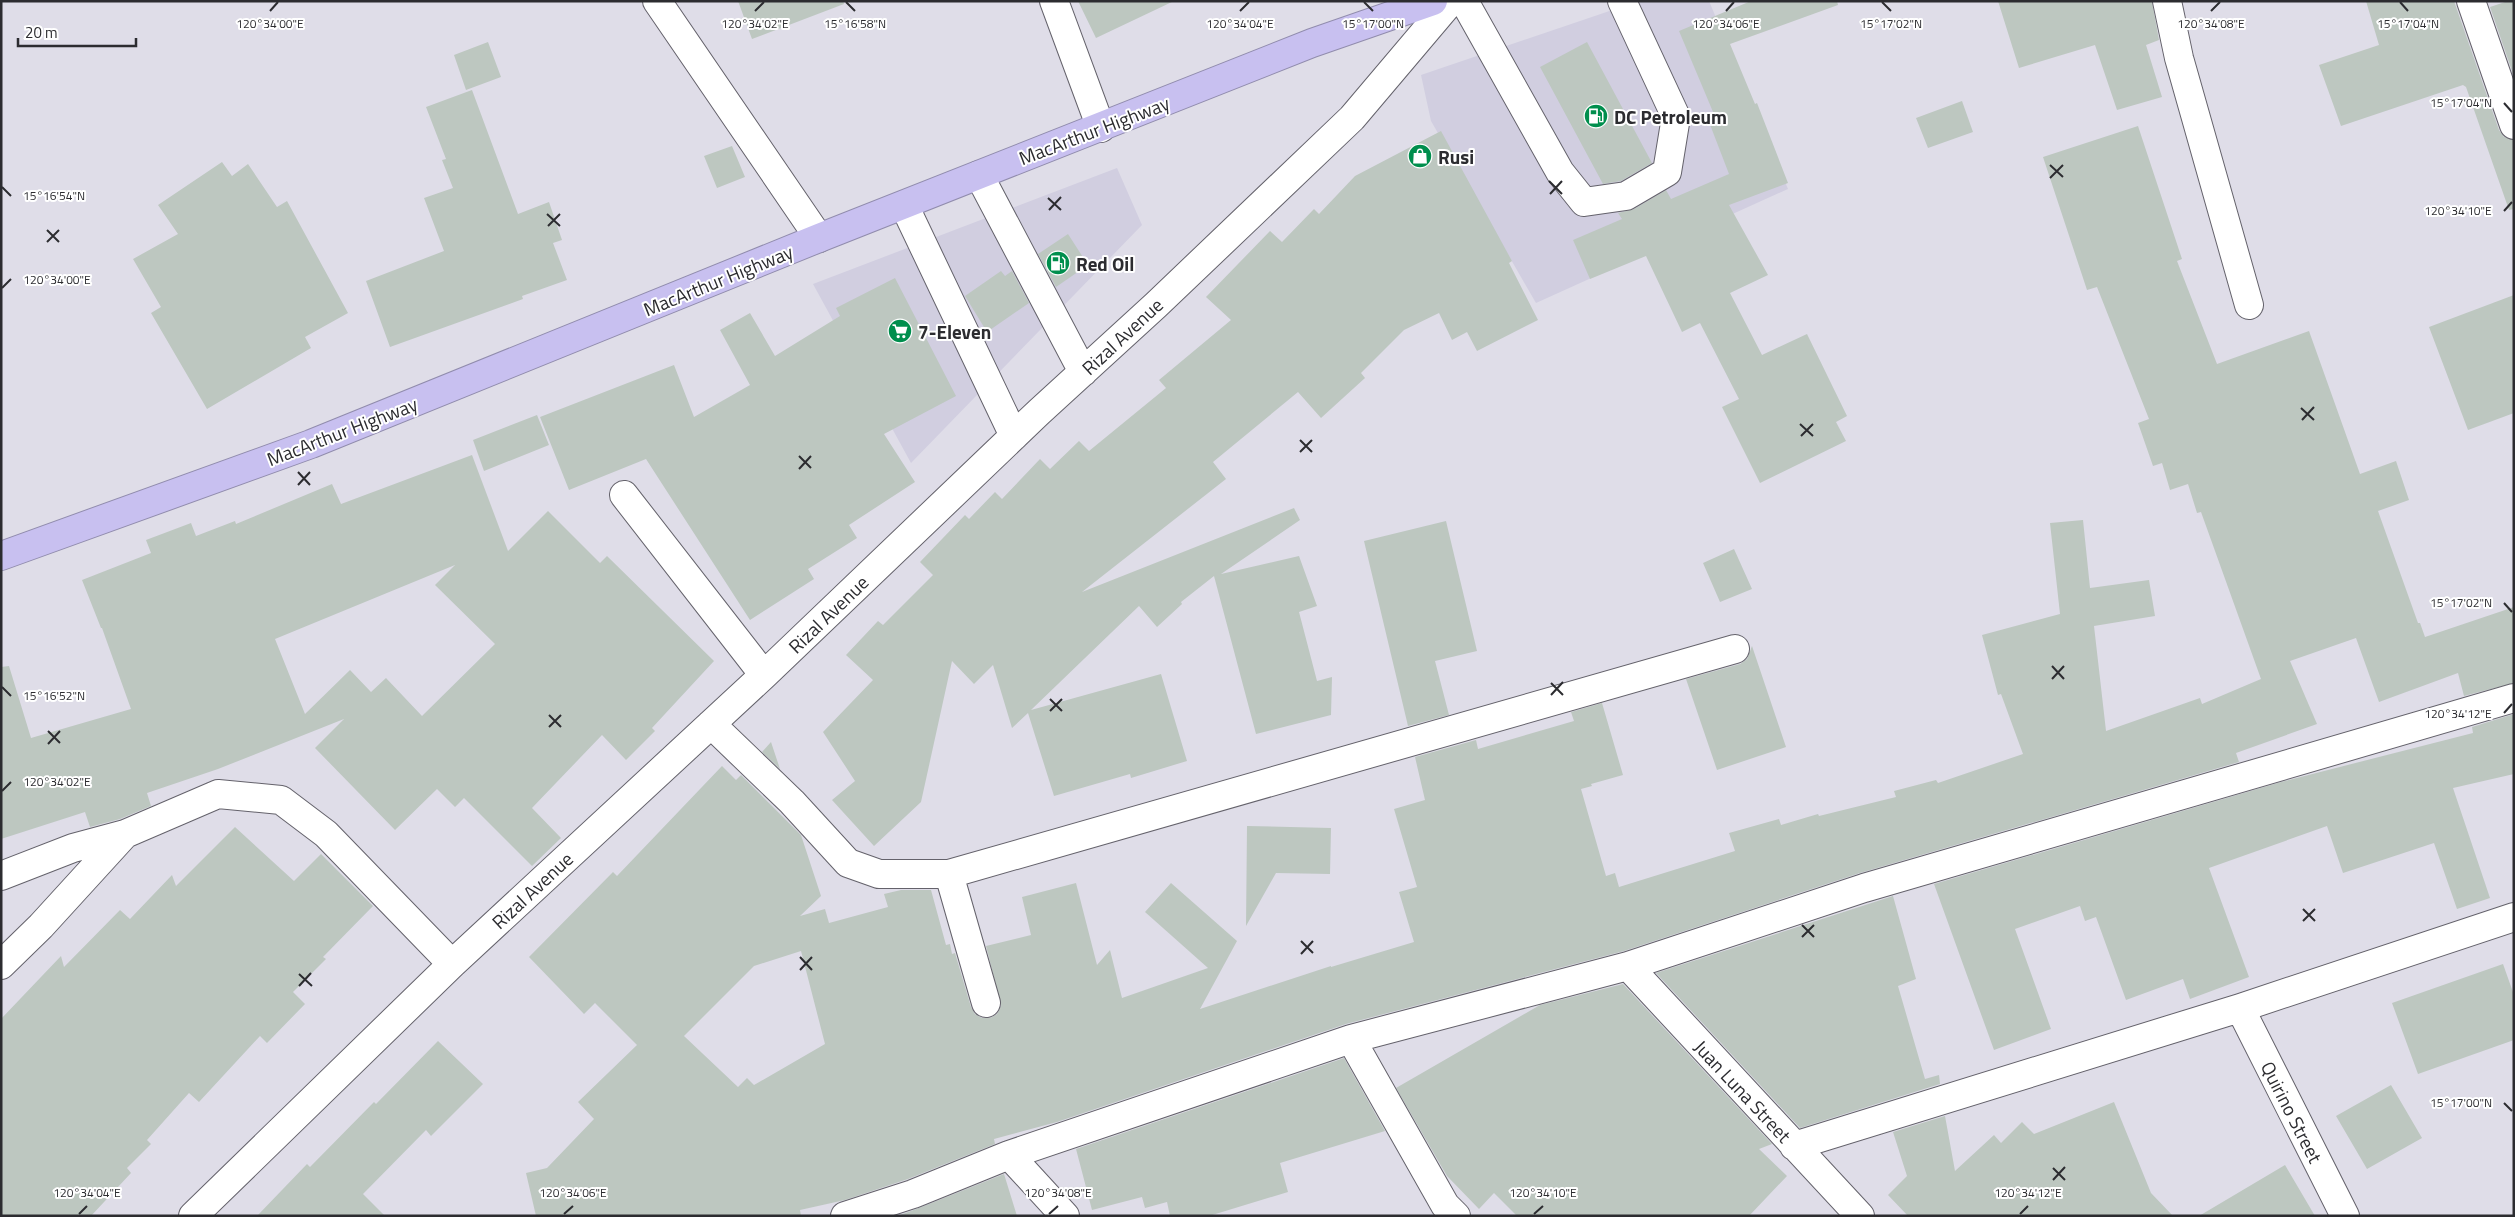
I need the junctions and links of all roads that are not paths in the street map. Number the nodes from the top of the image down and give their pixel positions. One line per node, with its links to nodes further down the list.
1 (657, 1): 13 (street)
2 (1054, 1): 10 (street)
3 (1433, 1): 10 (highway, MacArthur Highway)
4 (1451, 1): 15 (street, Rizal Avenue)
5 (1464, 1): 6 (street)
6 (1622, 1)
7 (2167, 1): 14 (street)
8 (2471, 1): 9 (street)
9 (2514, 125)
10 (1101, 128): 11 (highway, MacArthur Highway)
11 (979, 175): 12 (highway, MacArthur Highway); 15 (street)
12 (904, 205): 13 (highway, MacArthur Highway); 16 (street)
13 (819, 238): 18 (highway, MacArthur Highway)
14 (2249, 305)
15 (1083, 372): 16 (street, Rizal Avenue)
16 (1014, 436): 20 (street, Rizal Avenue)
17 (624, 496): 20 (street)
18 (1, 556)
19 (1735, 649): 24 (street)
20 (764, 675): 22 (street, Rizal Avenue)
21 (2514, 698): 29 (street)
22 (711, 724): 24 (street); 27 (street, Rizal Avenue)
23 (126, 834): 25 (street); 27 (street); 28 (street)
24 (949, 874): 30 (street)
25 (1, 876)
26 (2513, 918): 31 (street)
27 (452, 964): 35 (street, Rizal Avenue)
28 (1, 965)
29 (1628, 966): 32 (street); 33 (street, Juan Luna Street)
30 (986, 1003)
31 (2240, 1008): 33 (street); 40 (street, Quirino Street)
32 (1352, 1039): 34 (street); 38 (street)
33 (1794, 1146): 39 (street, Juan Luna Street)
34 (1009, 1155): 36 (street); 37 (street)
35 (193, 1216)
36 (845, 1216)
37 (1065, 1216)
38 (1456, 1216)
39 (1860, 1216)
40 (2345, 1216)

